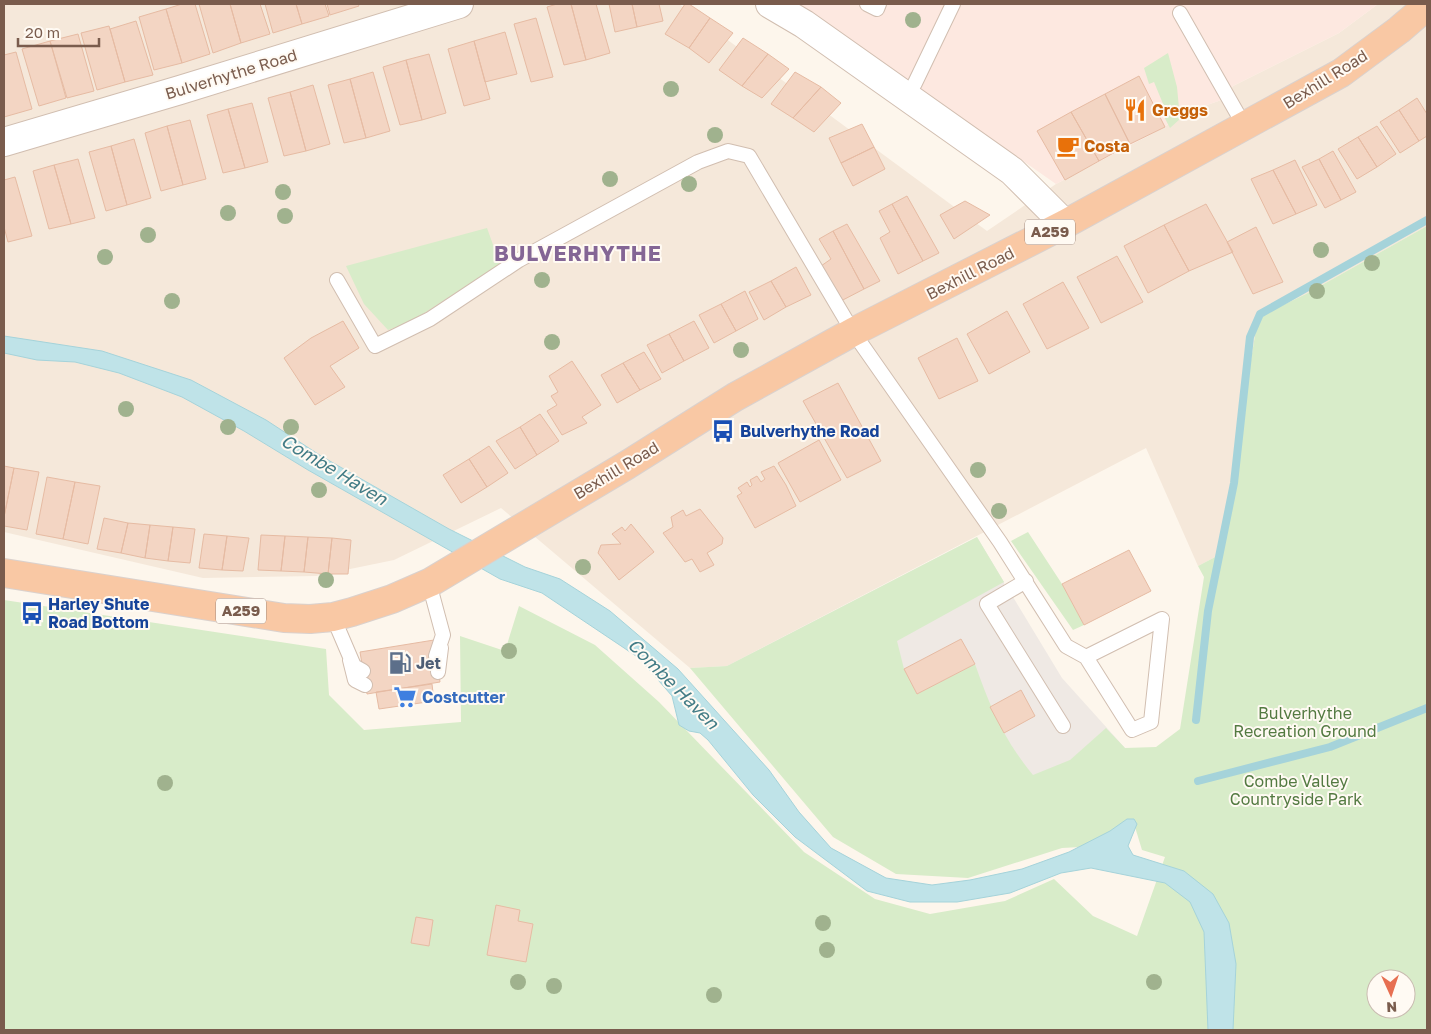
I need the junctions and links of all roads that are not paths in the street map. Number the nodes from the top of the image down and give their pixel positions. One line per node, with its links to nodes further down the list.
1 (458, 4): 10 (street, Bulverhythe Road)
2 (770, 4): 8 (street)
3 (867, 4): 4 (lane)
4 (879, 4)
5 (953, 4): 8 (lane)
6 (1427, 6): 9 (highway, Bexhill Road / A259)
7 (1180, 13): 9 (lane)
8 (907, 97): 11 (street)
9 (1244, 127): 11 (highway, Bexhill Road / A259)
10 (4, 142)
11 (1065, 224): 13 (highway, Bexhill Road / A259)
12 (337, 280): 13 (lane)
13 (853, 332): 15 (lane); 16 (highway, Bexhill Road / A259)
14 (4, 573): 17 (highway, A259)
15 (1026, 581): 21 (lane); 25 (lane)
16 (429, 583): 17 (highway, A259); 18 (lane)
17 (333, 616): 19 (lane)
18 (443, 635): 20 (lane); 23 (lane)
19 (348, 651): 22 (lane); 24 (lane)
20 (436, 656)
21 (1086, 657): 21 (lane)
22 (363, 671)
23 (438, 672)
24 (365, 686)
25 (1063, 726)

